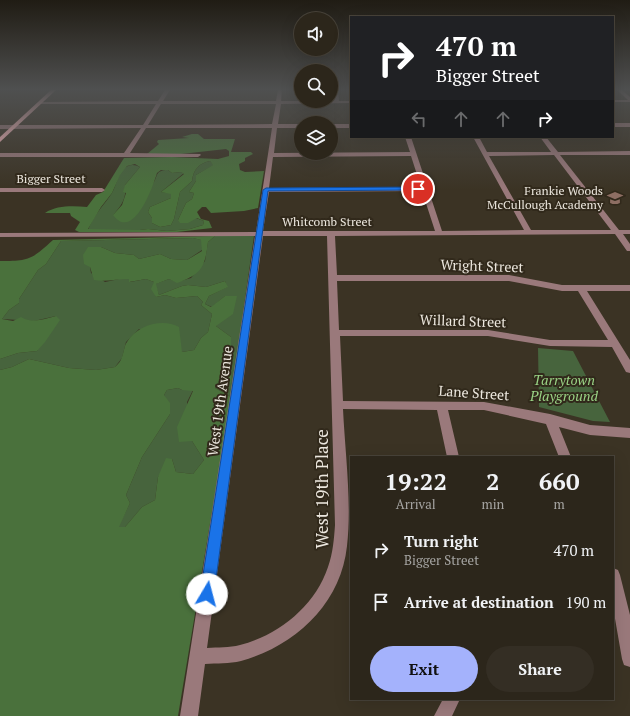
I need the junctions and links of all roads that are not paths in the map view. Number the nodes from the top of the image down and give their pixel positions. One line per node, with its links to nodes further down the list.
1 (18, 123): 11 (main road)
2 (146, 123): 5 (street)
3 (614, 125): 4 (street)
4 (630, 125)
5 (144, 126): 6 (street); 11 (street); 21 (street)
6 (275, 126): 7 (street); 23 (street, West 19th Avenue)
7 (294, 126)
8 (338, 126): 9 (street)
9 (350, 126)
10 (0, 127): 11 (street)
11 (14, 127): 15 (main road)
12 (408, 138): 17 (street)
13 (477, 138): 18 (street)
14 (544, 138): 19 (street)
15 (0, 140)
16 (630, 153): 19 (street)
17 (414, 154): 23 (street); 24 (street)
18 (485, 154): 19 (street); 30 (street)
19 (556, 154): 31 (street)
20 (0, 155): 21 (street)
21 (126, 155): 22 (street)
22 (198, 155)
23 (271, 155): 27 (street, West 19th Avenue)
24 (425, 189): 27 (street); 29 (street)
25 (0, 190): 26 (street, Bigger Street)
26 (102, 190)
27 (266, 190): 32 (street, West 19th Avenue)
28 (630, 232): 31 (street, Whitcomb Street)
29 (439, 233): 30 (street, Whitcomb Street); 33 (street, Whitcomb Street)
30 (529, 233): 31 (street, Whitcomb Street)
31 (618, 233): 35 (street)
32 (259, 234): 33 (street, Whitcomb Street); 34 (street, Whitcomb Street); 49 (street, West 19th Avenue)
33 (331, 234): 36 (street, West 19th Place)
34 (0, 235)
35 (630, 249)
36 (333, 278): 37 (street, Wright Street); 39 (street, West 19th Place)
37 (581, 288): 38 (street, Wright Street); 40 (street)
38 (630, 288)
39 (334, 333): 40 (street, Willard Street); 42 (street, West 19th Place)
40 (615, 344): 41 (street)
41 (630, 369)
42 (338, 405): 43 (street, Lane Street); 49 (street, West 19th Place)
43 (441, 405): 44 (street, Lane Street); 46 (street)
44 (550, 420): 45 (street, Lane Street); 47 (street)
45 (630, 433)
46 (453, 456)
47 (565, 456)
48 (614, 579): 50 (street)
49 (198, 656): 52 (street, West 19th Avenue)
50 (630, 658)
51 (451, 700): 53 (street)
52 (189, 716)
53 (443, 716)

